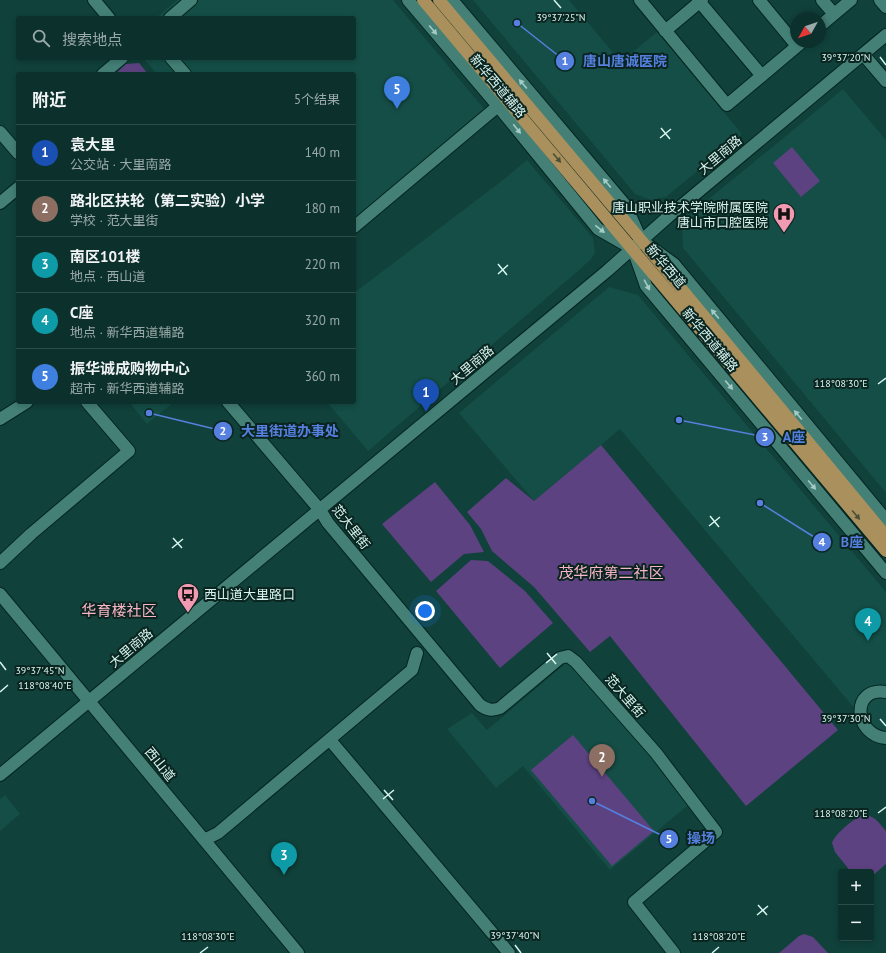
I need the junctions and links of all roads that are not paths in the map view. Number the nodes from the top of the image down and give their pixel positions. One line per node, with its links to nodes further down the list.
1 (94, 0): 15 (street)
2 (191, 0): 16 (street)
3 (408, 0): 29 (street, 新华西道辅路, one-way to 29)
4 (423, 0): 35 (main road, 新华西道, one-way to 35)
5 (439, 0): 35 (main road, 新华西道)
6 (452, 0): 35 (street, 新华西道辅路, one-way to 6)
7 (640, 0): 18 (street)
8 (759, 0): 19 (street)
9 (822, 0): 14 (street)
10 (851, 0): 14 (street)
11 (880, 0): 13 (street)
12 (700, 1): 18 (street); 27 (street)
13 (886, 7)
14 (834, 14): 17 (street)
15 (107, 16)
16 (172, 16)
17 (826, 21)
18 (665, 31): 27 (street)
19 (790, 34)
20 (886, 34): 22 (street, 大里南路)
21 (794, 48): 27 (street)
22 (863, 54): 28 (street); 35 (street, 大里南路)
23 (120, 60): 25 (street)
24 (173, 60): 26 (street)
25 (105, 72)
26 (183, 72)
27 (762, 76)
28 (886, 81)
29 (498, 106): 34 (street); 35 (street, 新华西道辅路, one-way to 35)
30 (0, 132): 31 (street)
31 (16, 151)
32 (16, 190): 33 (street)
33 (0, 203)
34 (356, 225)
35 (637, 244): 40 (street, 大里南路); 41 (street, 新华西道辅路, one-way to 35); 42 (main road, 新华西道); 43 (main road, 新华西道, one-way to 43); 45 (street, 新华西道辅路, one-way to 45)
36 (24, 404): 39 (street)
37 (89, 404): 44 (street)
38 (230, 404): 40 (street)
39 (0, 419)
40 (320, 510): 49 (street, 大里南路); 56 (street, 范大里街); 57 (street, 范大里街)
41 (886, 520)
42 (886, 536)
43 (886, 551)
44 (0, 563)
45 (886, 573)
46 (0, 594): 49 (street, 西山道)
47 (417, 653): 51 (street)
48 (886, 692): 50 (street)
49 (90, 701): 52 (street, 大里南路); 53 (street, 西山道)
50 (886, 738)
51 (330, 740): 53 (street); 55 (street)
52 (0, 774)
53 (204, 840): 54 (street, 西山道)
54 (298, 953)
55 (509, 953)
56 (674, 953)
57 (679, 953)

